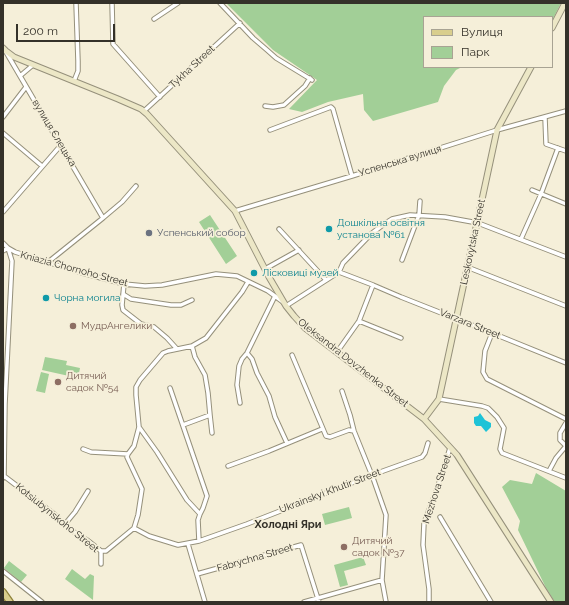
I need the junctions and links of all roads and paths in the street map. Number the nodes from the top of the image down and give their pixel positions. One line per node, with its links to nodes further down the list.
1 (76, 3): 13 (street)
2 (112, 3): 15 (street)
3 (178, 3): 6 (street)
4 (220, 3): 7 (street)
5 (565, 3): 8 (main road)
6 (154, 19)
7 (240, 23): 15 (street, Tykha Street); 16 (street)
8 (553, 26)
9 (4, 49): 10 (main road, Oleksandra Dovzhenka Street); 12 (street, вулиця Єлецька)
10 (33, 65): 12 (street); 13 (main road, Oleksandra Dovzhenka Street)
11 (530, 68): 22 (main road, Leskovytska Street)
12 (20, 76): 14 (street, вулиця Єлецька)
13 (74, 81): 17 (main road, Oleksandra Dovzhenka Street)
14 (26, 87): 19 (street); 24 (street, вулиця Єлецька)
15 (160, 97): 17 (street, Tykha Street)
16 (265, 106)
17 (144, 111): 34 (main road, Oleksandra Dovzhenka Street)
18 (566, 111): 20 (street, Успенська вулиця)
19 (3, 117)
20 (544, 118): 22 (street, Успенська вулиця); 25 (street)
21 (270, 130): 28 (street)
22 (497, 130): 28 (street, Успенська вулиця); 38 (main road, Leskovytska Street)
23 (3, 133): 27 (street)
24 (61, 144): 27 (street); 37 (street, вулиця Єлецька)
25 (558, 148): 26 (street); 31 (street)
26 (566, 151)
27 (42, 166): 35 (street)
28 (352, 176): 34 (street, Успенська вулиця)
29 (136, 186): 37 (street)
30 (532, 190): 31 (street)
31 (541, 194): 33 (street); 40 (street)
32 (420, 201): 36 (street)
33 (566, 204)
34 (235, 211): 49 (main road, Oleksandra Dovzhenka Street)
35 (3, 212)
36 (419, 215): 38 (street); 46 (street); 50 (street)
37 (103, 218): 47 (street)
38 (478, 223): 40 (street); 48 (main road, Leskovytska Street)
39 (279, 229): 43 (street)
40 (521, 239): 45 (street)
41 (3, 243): 42 (street, Kniazia Chornoho Street)
42 (8, 248): 44 (street); 47 (street, Kniazia Chornoho Street); 71 (street)
43 (298, 250): 49 (street); 51 (street)
44 (3, 251)
45 (566, 257)
46 (402, 260)
47 (47, 263): 53 (street, Kniazia Chornoho Street)
48 (467, 267): 59 (street); 60 (main road, Leskovytska Street)
49 (265, 269): 58 (main road, Oleksandra Dovzhenka Street)
50 (339, 272): 51 (street); 54 (street, Varzara Street)
51 (326, 280): 58 (street)
52 (248, 282): 53 (street, Kniazia Chornoho Street); 56 (street, Kniazia Chornoho Street); 64 (street)
53 (124, 284): 55 (street)
54 (373, 285): 60 (street, Varzara Street); 61 (street)
55 (123, 294): 57 (street); 65 (street)
56 (275, 296): 58 (street, Kniazia Chornoho Street); 67 (street)
57 (192, 300)
58 (285, 304): 66 (main road, Oleksandra Dovzhenka Street)
59 (566, 306)
60 (456, 318): 62 (street, Varzara Street); 74 (main road, Leskovytska Street)
61 (359, 321): 63 (street); 66 (street)
62 (492, 333): 69 (street, Varzara Street); 78 (street)
63 (401, 338)
64 (192, 346): 65 (street); 76 (street)
65 (177, 349): 81 (street)
66 (337, 352): 77 (main road, Oleksandra Dovzhenka Street)
67 (247, 353): 75 (street); 86 (street)
68 (292, 355): 82 (street)
69 (566, 363)
70 (3, 366): 71 (street)
71 (7, 369): 93 (street)
72 (170, 388): 80 (street)
73 (342, 391): 83 (street)
74 (438, 399): 77 (main road, Leskovytska Street); 91 (street)
75 (240, 403)
76 (210, 415): 80 (street); 84 (street)
77 (424, 419): 87 (main road, Oleksandra Dovzhenka Street)
78 (566, 419)
79 (566, 423): 91 (street)
80 (183, 425): 96 (street)
81 (139, 427): 89 (street); 96 (street)
82 (322, 429): 83 (street); 86 (street)
83 (354, 431): 92 (street)
84 (212, 433)
85 (428, 443): 92 (street, Ukrainskyi Khutir Street)
86 (287, 444): 90 (street)
87 (450, 448): 114 (street, Mezhova Street); 116 (main road, Oleksandra Dovzhenka Street)
88 (83, 449): 89 (street)
89 (128, 454): 99 (street)
90 (228, 466)
91 (549, 470): 94 (street)
92 (372, 474): 100 (street, Ukrainskyi Khutir Street); 106 (street)
93 (4, 477): 98 (street, Kotsiubynskoho Street)
94 (566, 478)
95 (88, 491): 98 (street)
96 (200, 514): 100 (street)
97 (440, 518): 115 (street)
98 (65, 524): 102 (street, Kotsiubynskoho Street)
99 (134, 528): 101 (street, Ukrainskyi Khutir Street); 102 (street)
100 (199, 541): 101 (street, Ukrainskyi Khutir Street)
101 (188, 544): 105 (street)
102 (100, 551): 103 (street, Kotsiubynskoho Street)
103 (101, 564)
104 (3, 571): 110 (street)
105 (197, 574): 108 (street, Fabrychna Street); 111 (street)
106 (382, 580): 108 (street); 113 (street)
107 (3, 592): 109 (main road)
108 (318, 600): 112 (street)
109 (10, 602)
110 (42, 602)
111 (205, 602)
112 (304, 602)
113 (386, 602)
114 (429, 602)
115 (491, 602)
116 (551, 602)

